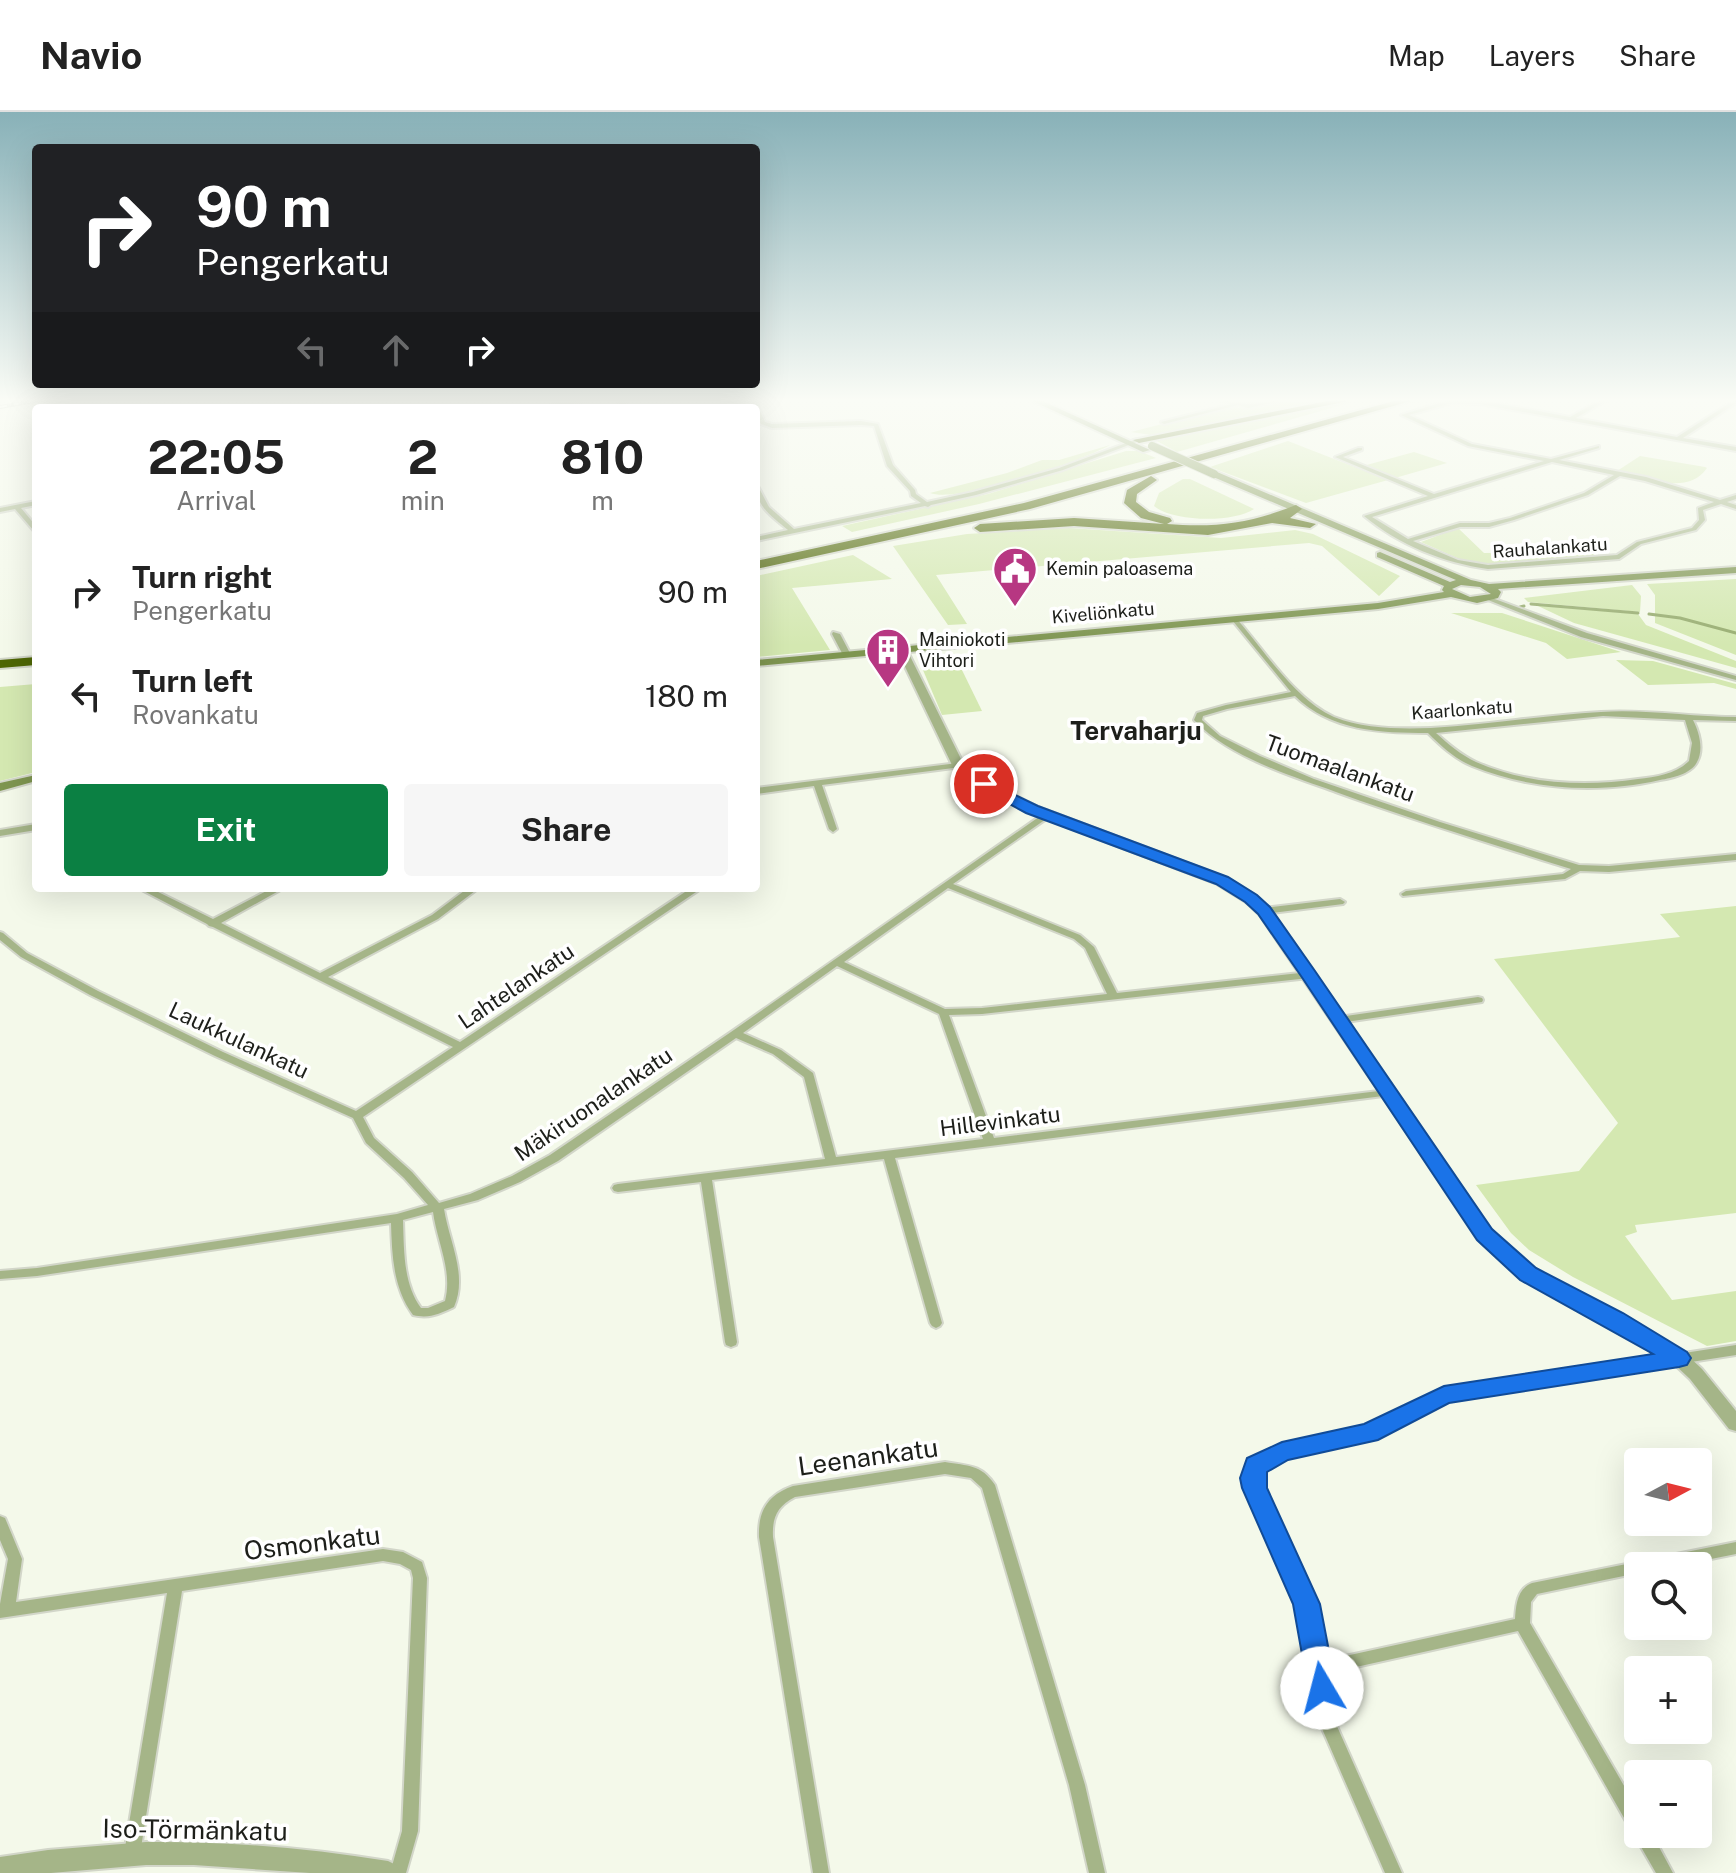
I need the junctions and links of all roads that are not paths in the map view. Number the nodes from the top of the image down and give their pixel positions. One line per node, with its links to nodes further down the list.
1 (904, 481): 12 (street)
2 (1021, 481): 16 (street)
3 (1085, 481): 31 (highway)
4 (1117, 481): 30 (highway)
5 (1151, 481): 23 (highway)
6 (1222, 481): 23 (main road)
7 (1222, 481): 23 (main road)
8 (1398, 481): 14 (street)
9 (1482, 481): 14 (street)
10 (1607, 481): 29 (street)
11 (1656, 481): 17 (street)
12 (913, 491): 16 (street); 19 (street)
13 (760, 496): 27 (street)
14 (1434, 496): 29 (street, Rauhalankatu)
15 (1736, 497): 17 (street)
16 (940, 502): 19 (street)
17 (1720, 502): 21 (street); 29 (street, Rauhalankatu)
18 (32, 504): 20 (street)
19 (928, 505): 27 (street)
20 (17, 507): 22 (street); 26 (street)
21 (1736, 507)
22 (0, 510)
23 (1288, 512): 24 (highway); 25 (main road); 34 (main road)
24 (1265, 521): 25 (highway); 30 (highway)
25 (1310, 524): 36 (main road)
26 (32, 525)
27 (794, 532): 28 (street)
28 (760, 538)
29 (1409, 540)
30 (846, 547): 32 (highway)
31 (760, 554)
32 (760, 564)
33 (1736, 570): 35 (main road)
34 (1468, 582): 35 (main road); 36 (main road, Kiveliönkatu)
35 (1490, 587): 37 (main road)
36 (1451, 590): 37 (main road); 38 (main road, Kiveliönkatu)
37 (1490, 599): 47 (street)
38 (1234, 619): 40 (main road, Kiveliönkatu); 48 (street, Kaarlonkatu)
39 (836, 634): 41 (street)
40 (902, 650): 41 (main road, Kiveliönkatu); 52 (street)
41 (847, 655): 44 (main road, Kiveliönkatu)
42 (32, 658): 43 (highway)
43 (0, 661)
44 (760, 663)
45 (32, 671): 46 (highway)
46 (0, 675)
47 (1736, 678)
48 (1297, 693): 51 (street, Kaarlonkatu); 62 (street, Tuomaalankatu)
49 (1689, 719): 50 (street, Kaarlonkatu); 51 (street, Kaarlonkatu); 51 (street)
50 (1736, 719)
51 (1429, 730)
52 (958, 765): 54 (street); 57 (street)
53 (32, 779): 55 (main road)
54 (818, 784): 56 (street); 59 (street)
55 (0, 787)
56 (760, 791)
57 (1046, 815): 63 (street, Mäkiruonalankatu); 70 (street)
58 (32, 828): 60 (street)
59 (833, 829)
60 (0, 833)
61 (1736, 857): 62 (street)
62 (1578, 868): 68 (street)
63 (947, 885): 73 (street, Mäkiruonalankatu); 76 (street)
64 (151, 892): 71 (street)
65 (272, 892): 71 (street)
66 (469, 892): 75 (street)
67 (691, 892): 81 (street, Lahtelankatu)
68 (1406, 894)
69 (1340, 902): 70 (street)
70 (1264, 911): 74 (street)
71 (212, 924): 75 (street)
72 (0, 935): 83 (street, Laukkulankatu)
73 (836, 962): 78 (street); 80 (street, Mäkiruonalankatu)
74 (1309, 975): 76 (street); 79 (street)
75 (320, 977): 81 (street)
76 (1113, 996): 78 (street)
77 (1478, 1000): 79 (street)
78 (943, 1012): 84 (street)
79 (1339, 1020): 82 (street)
80 (735, 1034): 86 (street); 89 (street, Mäkiruonalankatu)
81 (461, 1047): 83 (street, Lahtelankatu)
82 (1387, 1093): 84 (street, Hillevinkatu); 95 (street)
83 (357, 1116): 89 (street)
84 (990, 1142): 85 (street, Hillevinkatu)
85 (888, 1154): 86 (street, Hillevinkatu); 92 (street)
86 (831, 1161): 87 (street, Hillevinkatu)
87 (706, 1177): 88 (street, Hillevinkatu); 93 (street)
88 (618, 1188)
89 (438, 1209): 90 (street, Mäkiruonalankatu); 90 (street)
90 (397, 1218): 91 (street, Mäkiruonalankatu)
91 (0, 1275)
92 (936, 1323)
93 (731, 1342)
94 (1736, 1350): 95 (street)
95 (1679, 1358): 96 (street); 104 (street)
96 (1736, 1424)
97 (0, 1522): 102 (street)
98 (1736, 1548): 99 (street)
99 (1712, 1553)
100 (1624, 1570): 103 (street)
101 (175, 1586): 102 (street, Osmonkatu); 107 (street); 111 (street, Osmonkatu)
102 (4, 1611)
103 (1522, 1624): 104 (street); 105 (street)
104 (1321, 1668): 114 (street)
105 (1624, 1802)
106 (1651, 1848): 115 (street)
107 (132, 1854): 108 (street, Iso-Törmänkatu); 110 (street, Iso-Törmänkatu)
108 (33, 1868): 109 (street, Iso-Törmänkatu)
109 (0, 1869)
110 (388, 1873)
111 (398, 1873)
112 (821, 1873): 113 (street, Leenankatu)
113 (1097, 1873)
114 (1394, 1873)
115 (1665, 1873)

